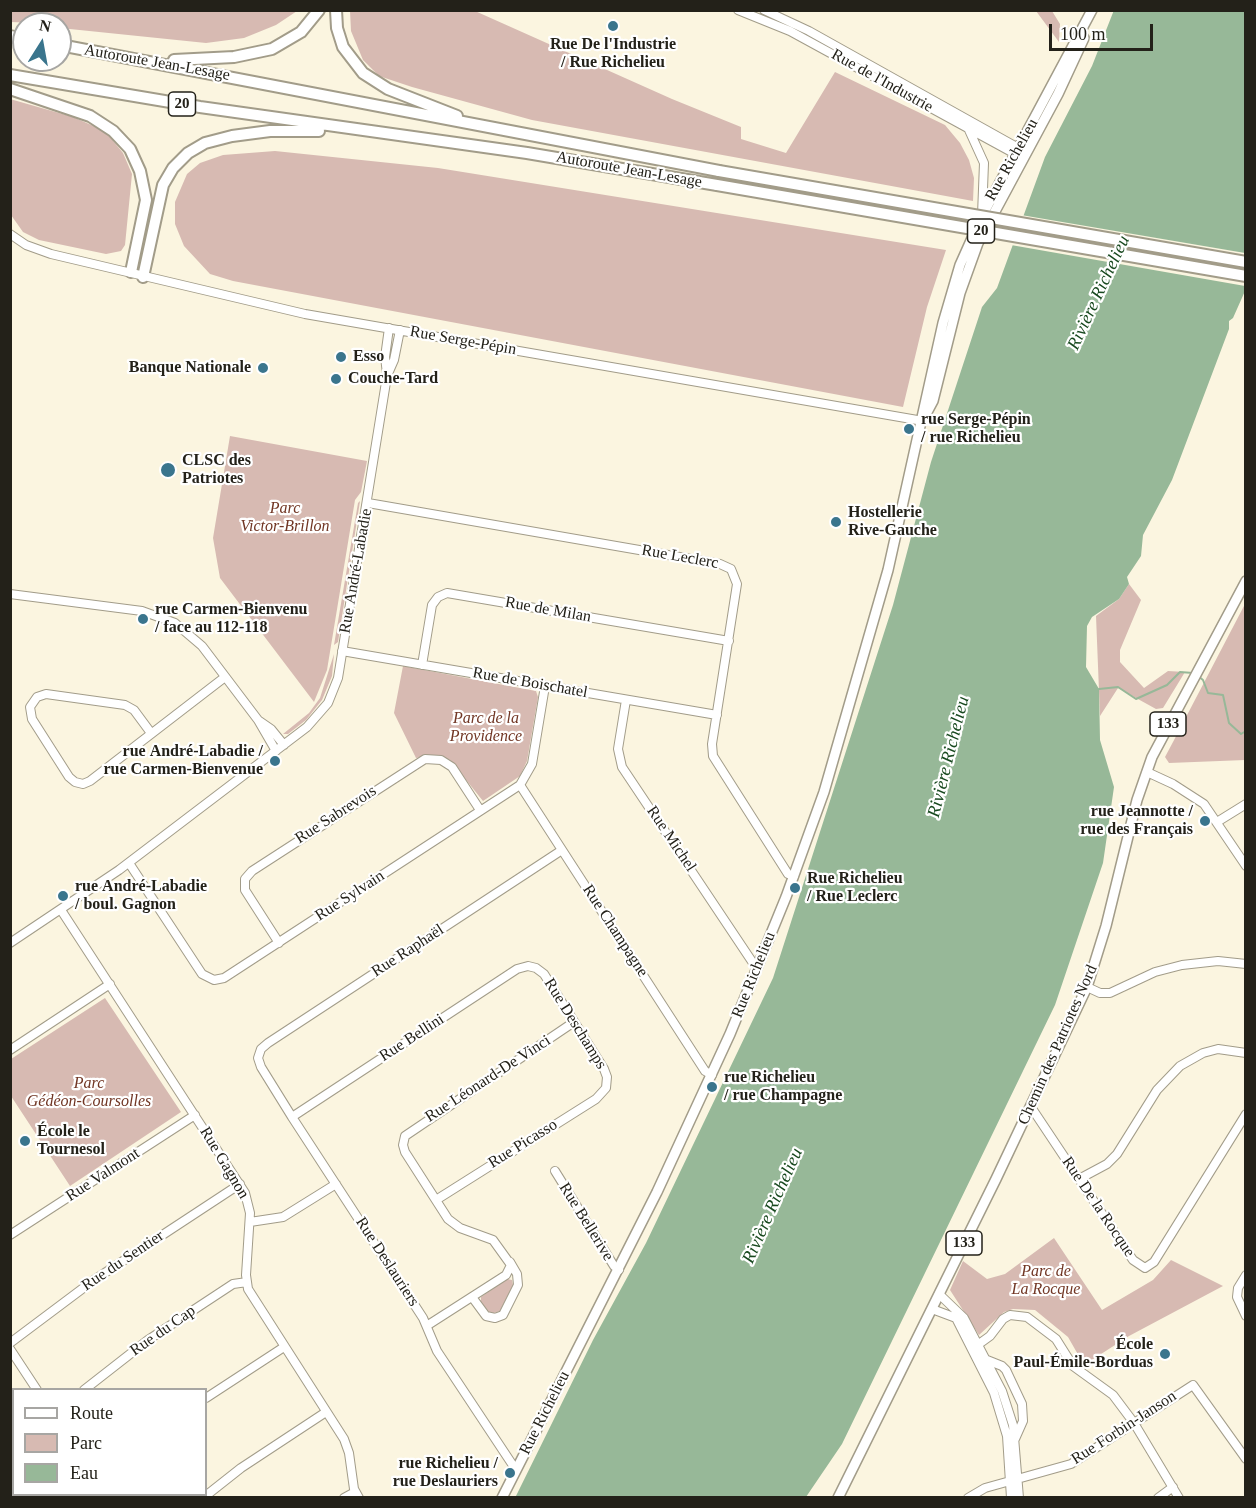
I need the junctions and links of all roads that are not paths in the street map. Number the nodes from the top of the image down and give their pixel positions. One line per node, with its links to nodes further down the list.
1 (319, 10): 7 (highway)
2 (336, 10): 10 (highway)
3 (738, 10): 12 (street, Rue de l'Industrie)
4 (765, 10): 13 (street, Rue de l'Industrie)
5 (1093, 10): 13 (main road, Rue Richelieu)
6 (72, 47): 7 (highway, Autoroute Jean-Lesage / 20)
7 (150, 61): 10 (highway, Autoroute Jean-Lesage / 20)
8 (10, 75): 11 (highway, Autoroute Jean-Lesage / 20)
9 (10, 89): 17 (highway)
10 (488, 127): 16 (highway, Autoroute Jean-Lesage / 20, bridge)
11 (355, 130): 18 (highway); 19 (highway, Autoroute Jean-Lesage / 20, bridge)
12 (969, 130): 13 (street, Rue de l'Industrie); 14 (street)
13 (1021, 153): 14 (main road, Rue Richelieu); 23 (main road, Rue Richelieu)
14 (982, 216): 23 (main road, Rue Richelieu)
15 (10, 234): 17 (street, Rue Serge-Pépin)
16 (1245, 262)
17 (131, 272): 18 (street, Rue Serge-Pépin)
18 (143, 276): 20 (street, Rue Serge-Pépin)
19 (1245, 276)
20 (389, 328): 21 (street, Rue Serge-Pépin); 22 (street, Rue André-Labadie)
21 (400, 330): 22 (street, Rue André-Labadie); 23 (street, Rue Serge-Pépin)
22 (387, 376): 24 (street, Rue André-Labadie)
23 (923, 420): 46 (main road, Rue Richelieu)
24 (368, 503): 27 (street, Rue Leclerc); 28 (street, Rue André-Labadie)
25 (1245, 581): 38 (main road, Chemin des Patriotes Nord / 133)
26 (10, 594): 30 (street)
27 (729, 641): 29 (street, Rue de Milan); 33 (street, Rue Leclerc)
28 (342, 651): 29 (street, Rue de Boischatel); 36 (street, Rue André-Labadie)
29 (422, 665): 31 (street, Rue de Boischatel)
30 (225, 677): 34 (street); 35 (street)
31 (545, 686): 32 (street, Rue de Boischatel); 39 (street)
32 (626, 700): 33 (street, Rue de Boischatel); 51 (street, Rue Michel)
33 (717, 716): 46 (street, Rue Leclerc)
34 (258, 720): 36 (street); 37 (street)
35 (152, 734): 35 (street)
36 (284, 745): 37 (street, Rue André-Labadie)
37 (276, 751): 44 (street, Rue André-Labadie)
38 (1147, 772): 42 (street); 54 (main road, Chemin des Patriotes Nord / 133)
39 (520, 785): 41 (street, Rue Sylvain); 43 (street, Rue Champagne)
40 (1245, 804): 42 (street)
41 (480, 810): 49 (street, Rue Sylvain); 49 (street, Rue Sabrevois)
42 (1217, 822): 45 (street)
43 (562, 850): 58 (street, Rue Raphaël); 59 (street, Rue Champagne)
44 (129, 863): 47 (street, Rue André-Labadie); 49 (street, Rue Sylvain)
45 (1245, 866)
46 (794, 876): 51 (main road, Rue Richelieu)
47 (61, 910): 48 (street, Rue André-Labadie); 53 (street, Rue Gagnon)
48 (10, 943)
49 (279, 943)
50 (1245, 964): 54 (street)
51 (758, 965): 59 (main road, Rue Richelieu)
52 (533, 967): 55 (street, Rue Deschamps); 64 (street, Rue Bellini)
53 (110, 984): 56 (street); 63 (street, Rue Gagnon)
54 (1086, 987): 61 (main road, Chemin des Patriotes Nord / 133)
55 (574, 1022): 60 (street, Rue Deschamps); 69 (street, Rue Léonard-De Vinci)
56 (10, 1050)
57 (1245, 1053): 66 (street)
58 (258, 1056): 64 (street, Rue Deslauriers)
59 (712, 1075): 73 (main road, Rue Richelieu)
60 (607, 1086): 69 (street, Rue Picasso)
61 (1031, 1107): 66 (street, Rue De la Rocque); 76 (main road, Chemin des Patriotes Nord / 133)
62 (1245, 1114): 66 (street, Rue De la Rocque)
63 (195, 1115): 67 (street, Rue Gagnon); 71 (street, Rue Valmont)
64 (292, 1117): 68 (street, Rue Deslauriers)
65 (555, 1171): 73 (street, Rue Bellerive)
66 (1079, 1179)
67 (240, 1184): 70 (street, Rue Gagnon); 81 (street, Rue du Sentier)
68 (336, 1184): 70 (street); 80 (street, Rue Deslauriers)
69 (436, 1200): 72 (street)
70 (250, 1222): 75 (street, Rue Gagnon)
71 (10, 1235)
72 (509, 1261): 77 (street); 77 (street)
73 (619, 1270): 93 (main road, Rue Richelieu)
74 (1245, 1275): 79 (street)
75 (247, 1282): 82 (street, Rue Gagnon); 87 (street, Rue du Cap)
76 (939, 1294): 78 (main road, Chemin des Patriotes Nord / 133); 83 (street)
77 (472, 1297): 80 (street)
78 (932, 1309): 83 (street); 100 (main road, Chemin des Patriotes Nord / 133)
79 (1245, 1316)
80 (428, 1325): 93 (street, Rue Deslauriers)
81 (10, 1343)
82 (284, 1347): 88 (street); 89 (street, Rue Gagnon)
83 (976, 1347): 85 (street); 90 (street); 94 (street)
84 (10, 1349): 86 (street)
85 (987, 1360): 91 (street); 91 (street)
86 (36, 1388)
87 (85, 1388)
88 (207, 1397)
89 (326, 1412): 96 (street); 97 (street, Rue Gagnon)
90 (1134, 1423): 92 (street, Rue Forbin-Janson); 94 (street, Rue Forbin-Janson); 95 (street)
91 (1015, 1439): 94 (street)
92 (1245, 1459)
93 (517, 1468): 99 (main road, Rue Richelieu)
94 (1014, 1481): 101 (street, Rue Forbin-Janson); 102 (street); 103 (street)
95 (1173, 1487): 104 (street); 105 (street)
96 (207, 1494)
97 (357, 1495): 98 (street)
98 (344, 1497)
99 (502, 1497)
100 (838, 1497)
101 (968, 1497)
102 (1011, 1497)
103 (1019, 1497)
104 (1158, 1497)
105 (1179, 1497)

